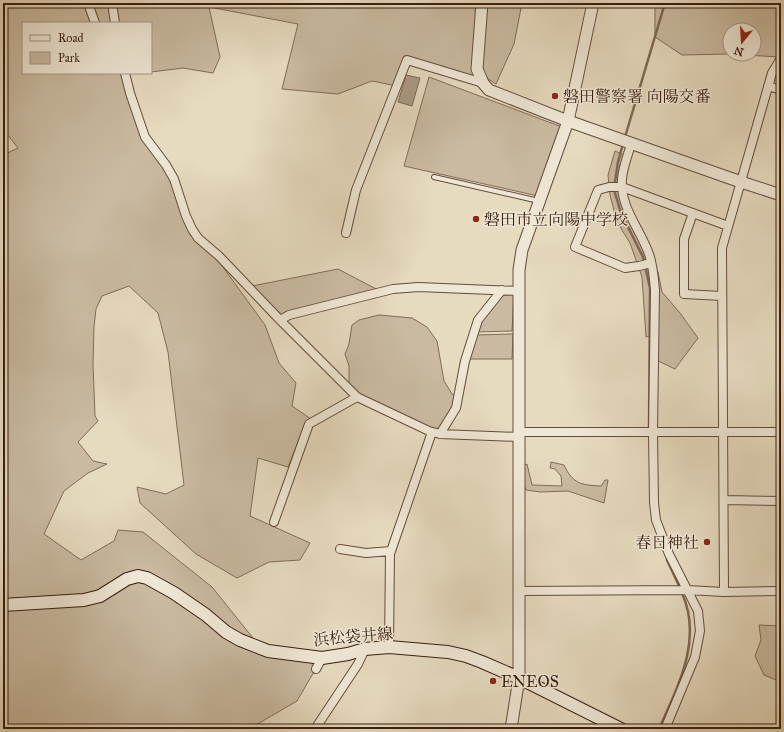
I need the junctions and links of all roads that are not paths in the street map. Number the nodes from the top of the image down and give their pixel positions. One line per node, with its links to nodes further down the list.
1 (88, 3): 5 (street)
2 (112, 3): 6 (street)
3 (482, 3): 9 (street)
4 (593, 3): 12 (street)
5 (95, 22)
6 (115, 22)
7 (781, 58): 10 (street)
8 (125, 74): 26 (street)
9 (483, 83): 12 (street); 21 (street)
10 (768, 86): 11 (street); 15 (street)
11 (781, 90)
12 (568, 121): 13 (street); 18 (street)
13 (632, 144): 15 (street); 16 (street)
14 (434, 177): 18 (lane)
15 (741, 182): 17 (street); 20 (street)
16 (622, 187): 19 (street); 22 (street); 22 (street)
17 (781, 195)
18 (540, 201): 24 (street)
19 (693, 213): 20 (street); 25 (street)
20 (728, 226): 25 (street)
21 (346, 233)
22 (651, 263): 28 (street)
23 (502, 290): 24 (street); 26 (street); 30 (street)
24 (518, 291): 32 (street)
25 (722, 296): 31 (street)
26 (280, 320): 27 (street)
27 (357, 397): 30 (street); 35 (street)
28 (653, 432): 31 (street); 32 (street); 38 (street)
29 (781, 432): 31 (street)
30 (436, 433): 32 (street); 37 (street)
31 (723, 433): 33 (street)
32 (519, 434): 39 (street)
33 (724, 500): 34 (street); 41 (street)
34 (781, 501)
35 (274, 522)
36 (340, 548): 37 (street)
37 (391, 551): 43 (street)
38 (687, 590): 39 (street); 41 (street); 51 (street)
39 (519, 591): 47 (street)
40 (781, 591): 41 (street)
41 (724, 592)
42 (3, 605): 45 (main road, 浜松袋井線)
43 (389, 647): 44 (main road, 浜松袋井線); 47 (main road, 浜松袋井線)
44 (365, 649): 45 (main road, 浜松袋井線); 48 (street)
45 (322, 658): 46 (street)
46 (316, 669)
47 (520, 678): 49 (street); 50 (main road, 浜松袋井線)
48 (315, 729)
49 (510, 729)
50 (621, 729)
51 (665, 729)

